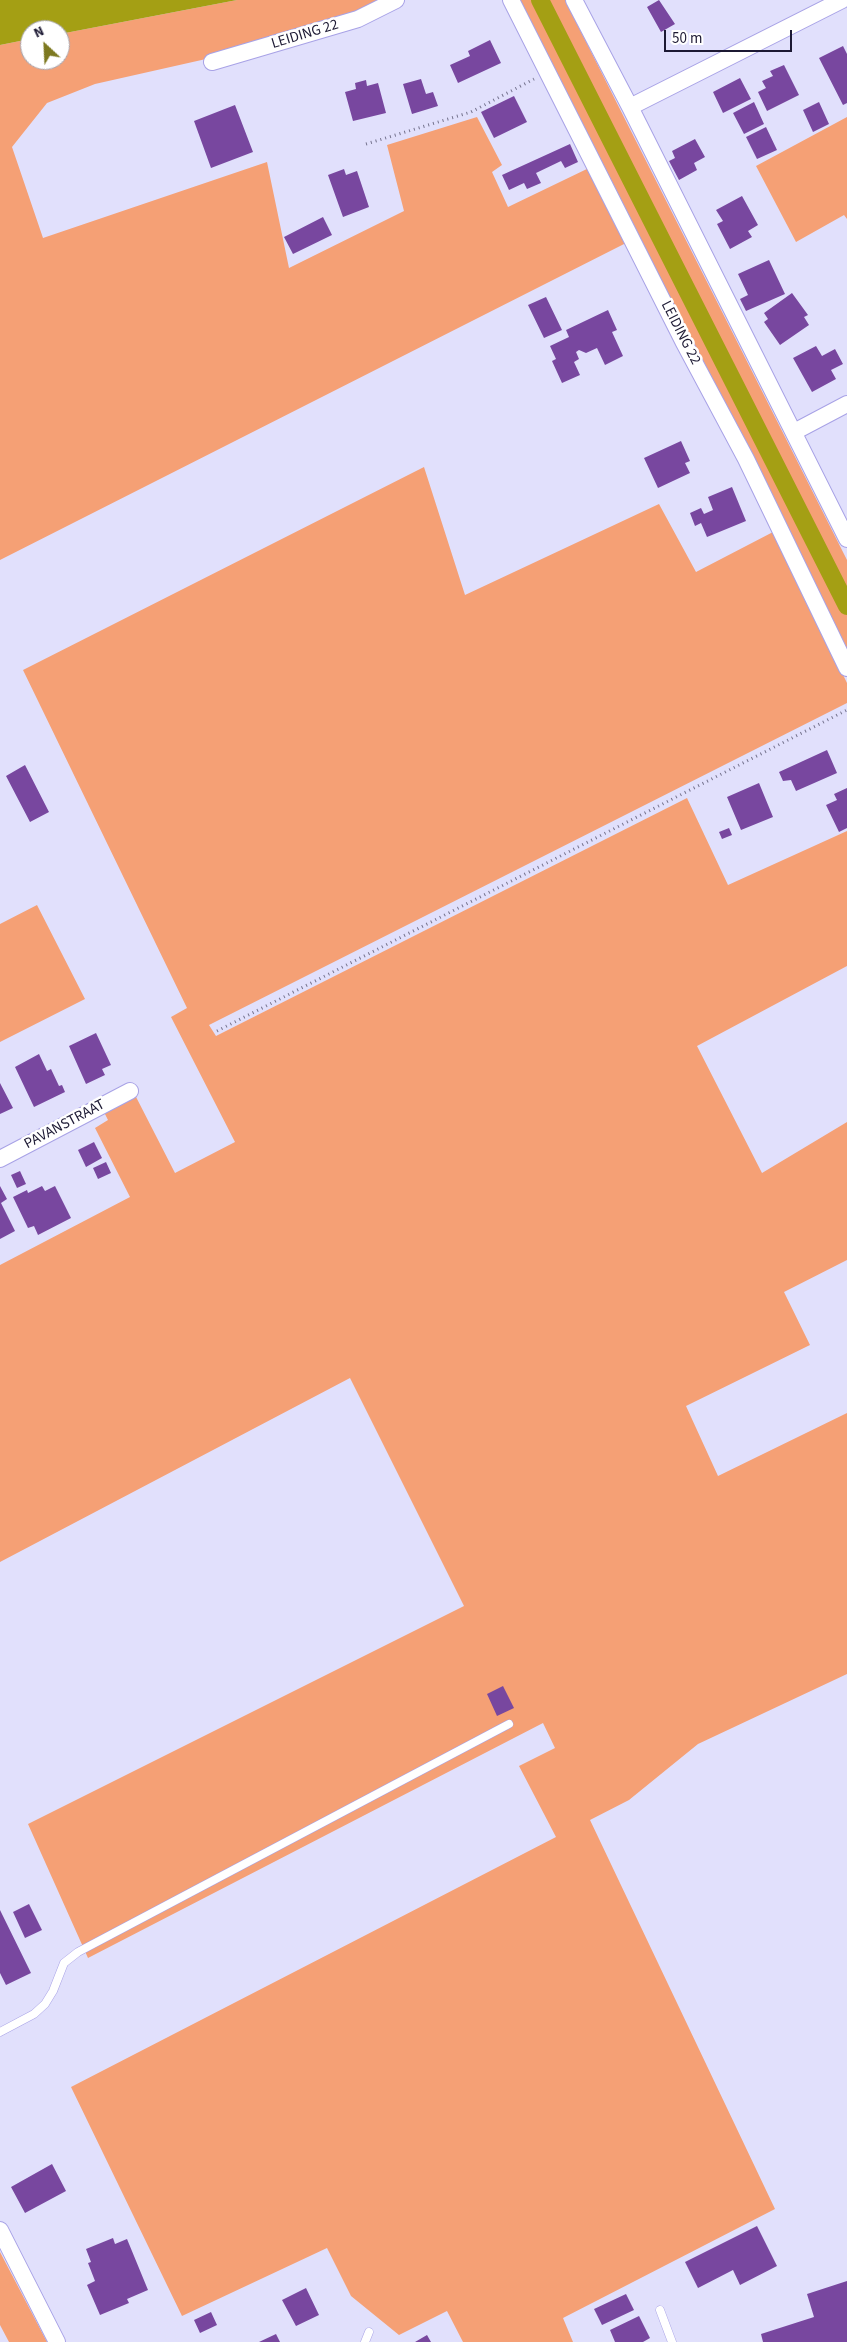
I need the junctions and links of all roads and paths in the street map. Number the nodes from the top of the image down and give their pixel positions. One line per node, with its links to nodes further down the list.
1 (396, 0): 5 (street, LEIDING 22)
2 (511, 0): 6 (street, LEIDING 22)
3 (574, 0): 7 (street)
4 (842, 0): 7 (street)
5 (212, 62)
6 (548, 72): 8 (path); 12 (street, LEIDING 22)
7 (630, 106): 10 (street)
8 (366, 144)
9 (847, 404): 10 (street)
10 (794, 432): 11 (street)
11 (847, 539)
12 (847, 668)
13 (847, 710): 14 (path)
14 (217, 1031)
15 (130, 1091): 16 (street, PAVANSTRAAT)
16 (0, 1159)
17 (509, 1724): 18 (lane)
18 (0, 2032)
19 (0, 2230): 22 (street)
20 (660, 2310): 24 (lane)
21 (368, 2332): 23 (lane)
22 (57, 2342)
23 (365, 2342)
24 (672, 2342)

